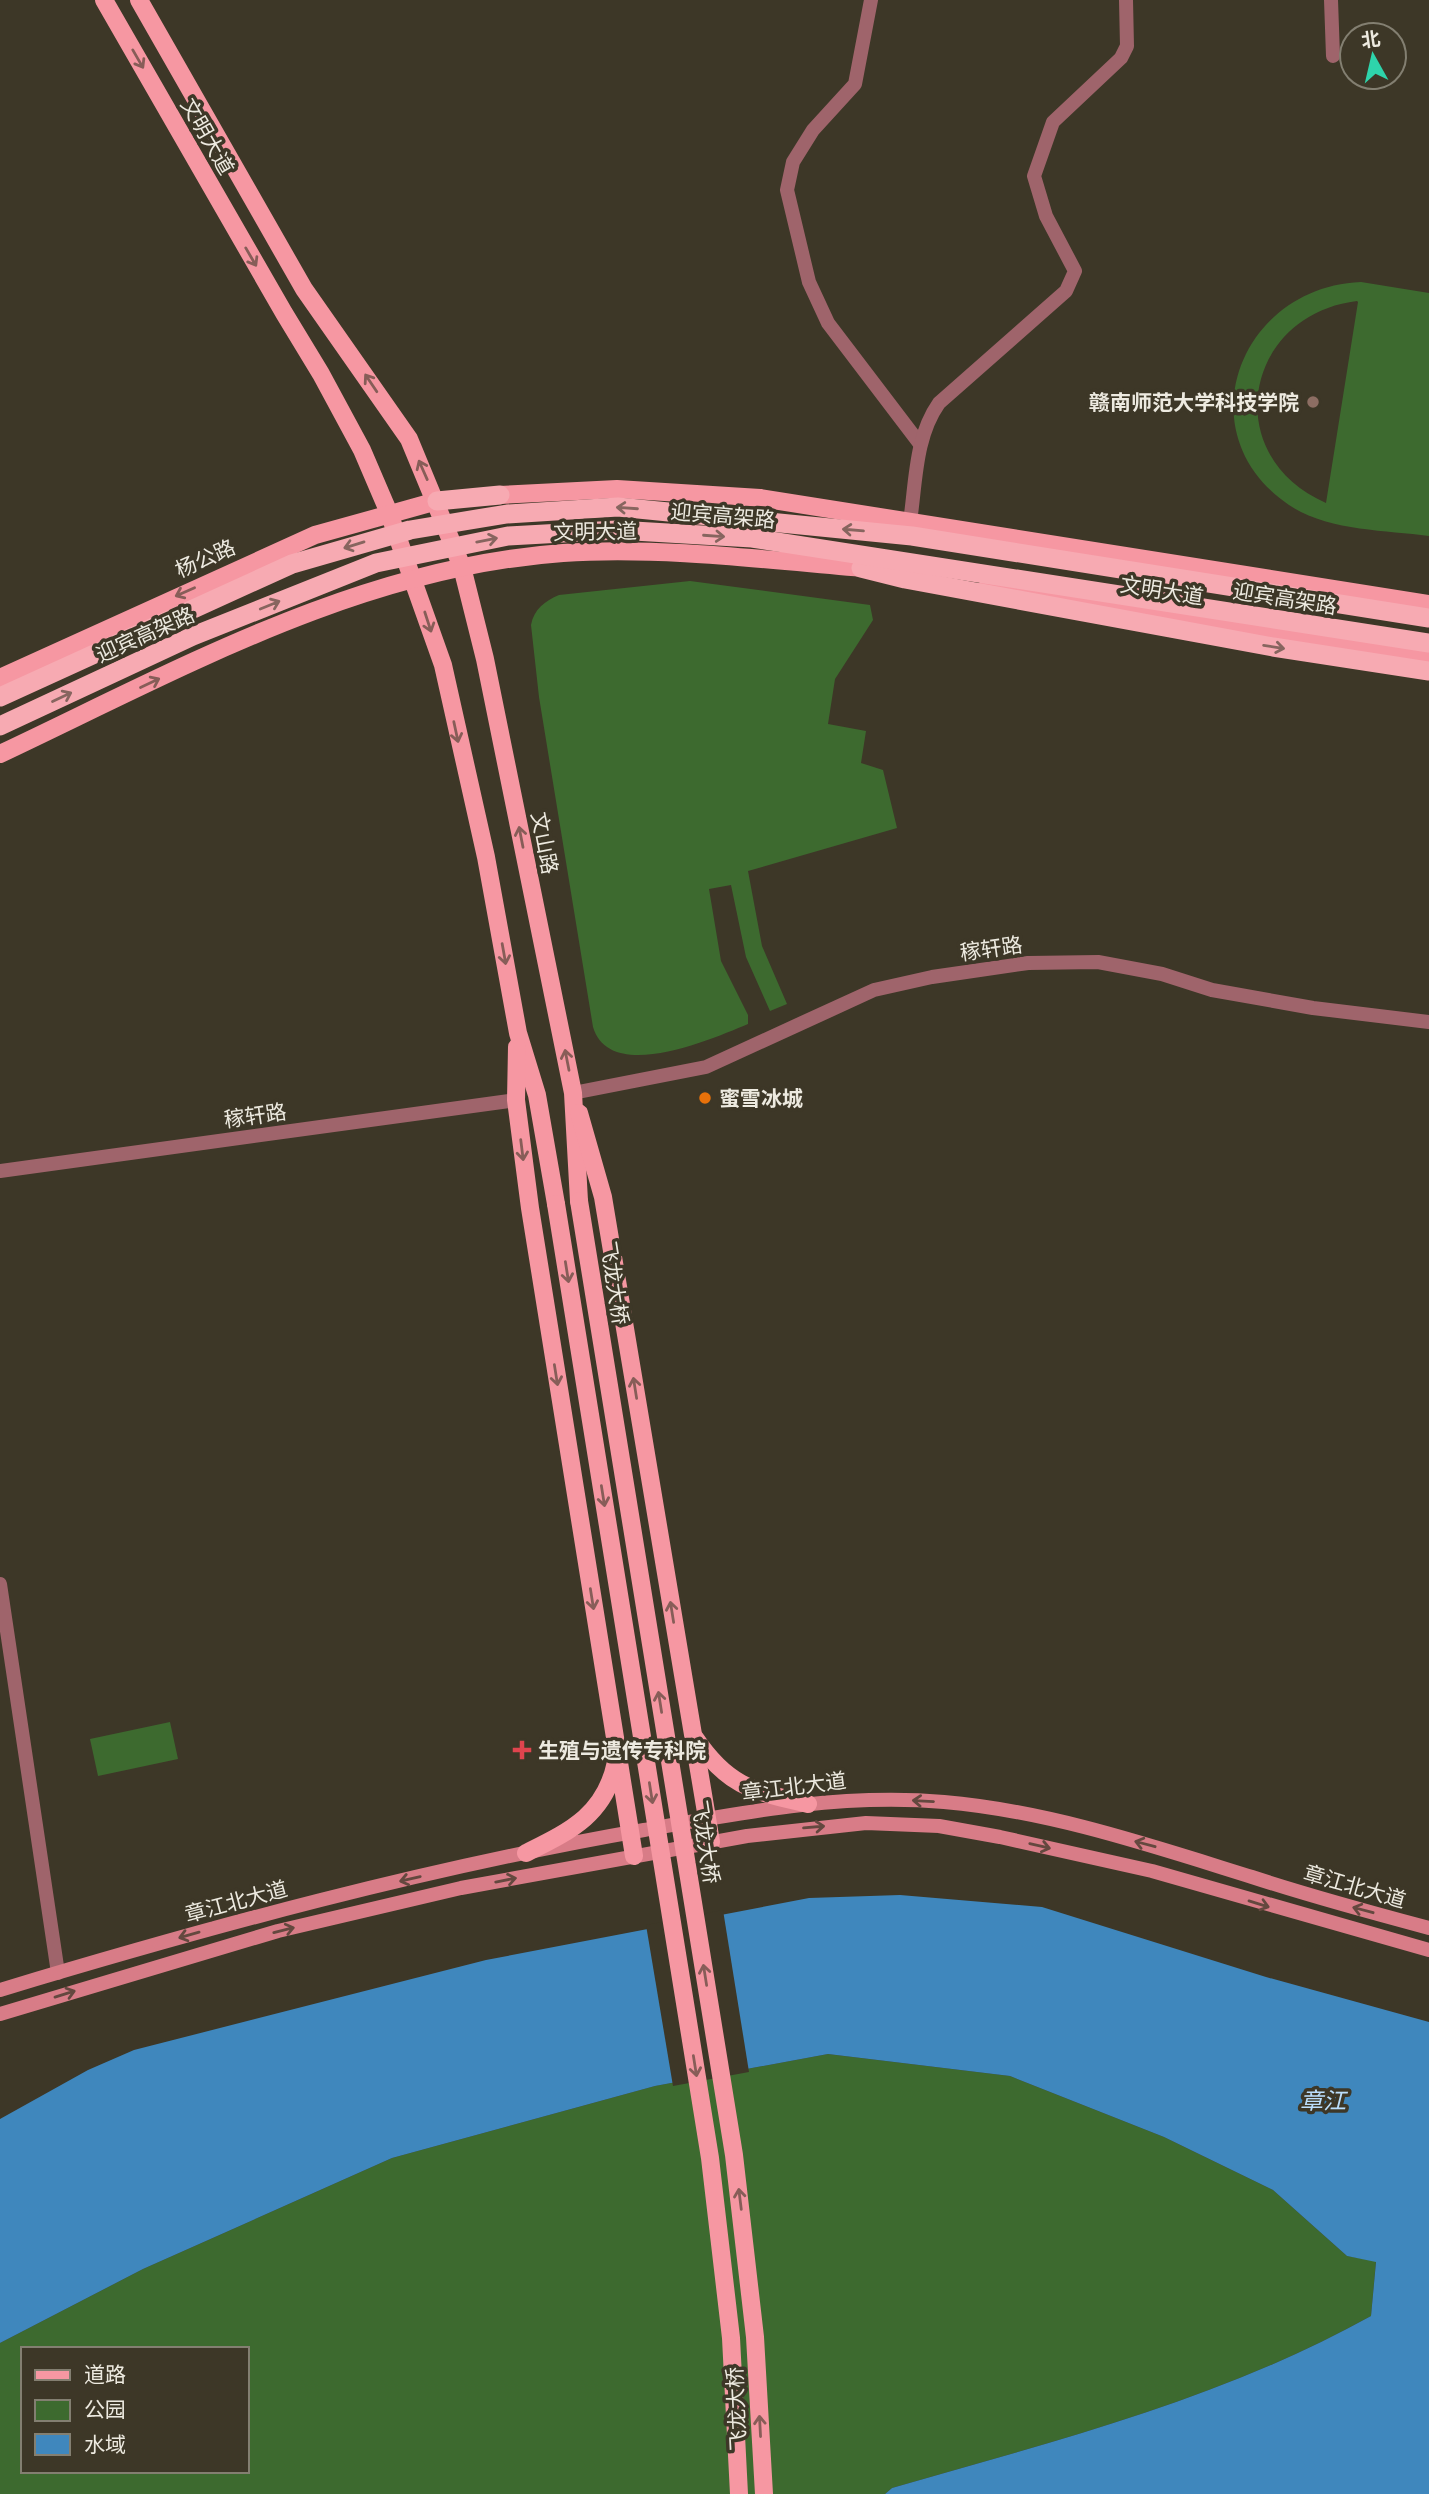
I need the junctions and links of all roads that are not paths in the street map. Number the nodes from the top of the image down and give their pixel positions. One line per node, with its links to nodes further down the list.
1 (104, 0): 10 (main road, 文明大道, one-way to 10)
2 (139, 0): 9 (main road, 文明大道, one-way to 2)
3 (871, 0): 7 (street)
4 (1126, 0): 7 (street)
5 (1331, 0): 6 (street)
6 (1333, 56)
7 (920, 444): 11 (street)
8 (500, 495): 9 (highway, 文明大道); 11 (main road, 文明大道)
9 (437, 501): 10 (main road, 杨公路); 13 (main road, 文山路)
10 (389, 513): 14 (main road, 文明大道); 20 (main road, 杨公路, one-way to 20)
11 (910, 522): 15 (main road, 文明大道)
12 (752, 538): 17 (highway, 迎宾高架路, bridge); 19 (highway, one-way to 19, bridge); 22 (highway, 迎宾高架路, one-way to 12, bridge)
13 (462, 567): 14 (main road, 文明大道); 18 (main road, 文明大道); 26 (main road, 文山路, one-way to 13)
14 (414, 578): 23 (main road, one-way to 14); 25 (main road, one-way to 25)
15 (1429, 604)
16 (1429, 618): 21 (highway, 迎宾高架路, one-way to 21, bridge)
17 (1429, 643)
18 (1429, 656)
19 (1429, 671)
20 (0, 678)
21 (0, 697)
22 (0, 726)
23 (0, 754)
24 (1429, 1022): 26 (street, 稼轩路)
25 (518, 1033): 27 (main road); 44 (main road, 飞龙大桥, one-way to 44, bridge)
26 (573, 1093): 29 (main road, 文山路); 31 (main road, one-way to 26)
27 (516, 1100): 28 (street, 稼轩路); 32 (main road, one-way to 32)
28 (0, 1171)
29 (579, 1201): 45 (main road, 飞龙大桥, one-way to 29, bridge)
30 (0, 1584): 41 (street)
31 (692, 1734): 33 (main road); 34 (main road)
32 (617, 1755): 35 (main road); 37 (main road)
33 (808, 1804): 34 (main road, 章江北大道); 39 (main road, 章江北大道, one-way to 33)
34 (707, 1819): 35 (main road, 章江北大道); 36 (main road)
35 (630, 1832): 37 (main road, 章江北大道); 38 (main road)
36 (710, 1842): 38 (main road, 章江北大道); 40 (main road, 章江北大道, one-way to 40)
37 (526, 1853): 41 (main road, 章江北大道, one-way to 41)
38 (634, 1856): 43 (main road, 章江北大道, one-way to 38)
39 (1429, 1928)
40 (1429, 1951)
41 (58, 1973): 42 (main road, 章江北大道)
42 (0, 1990)
43 (0, 2014)
44 (739, 2494)
45 (764, 2494)

